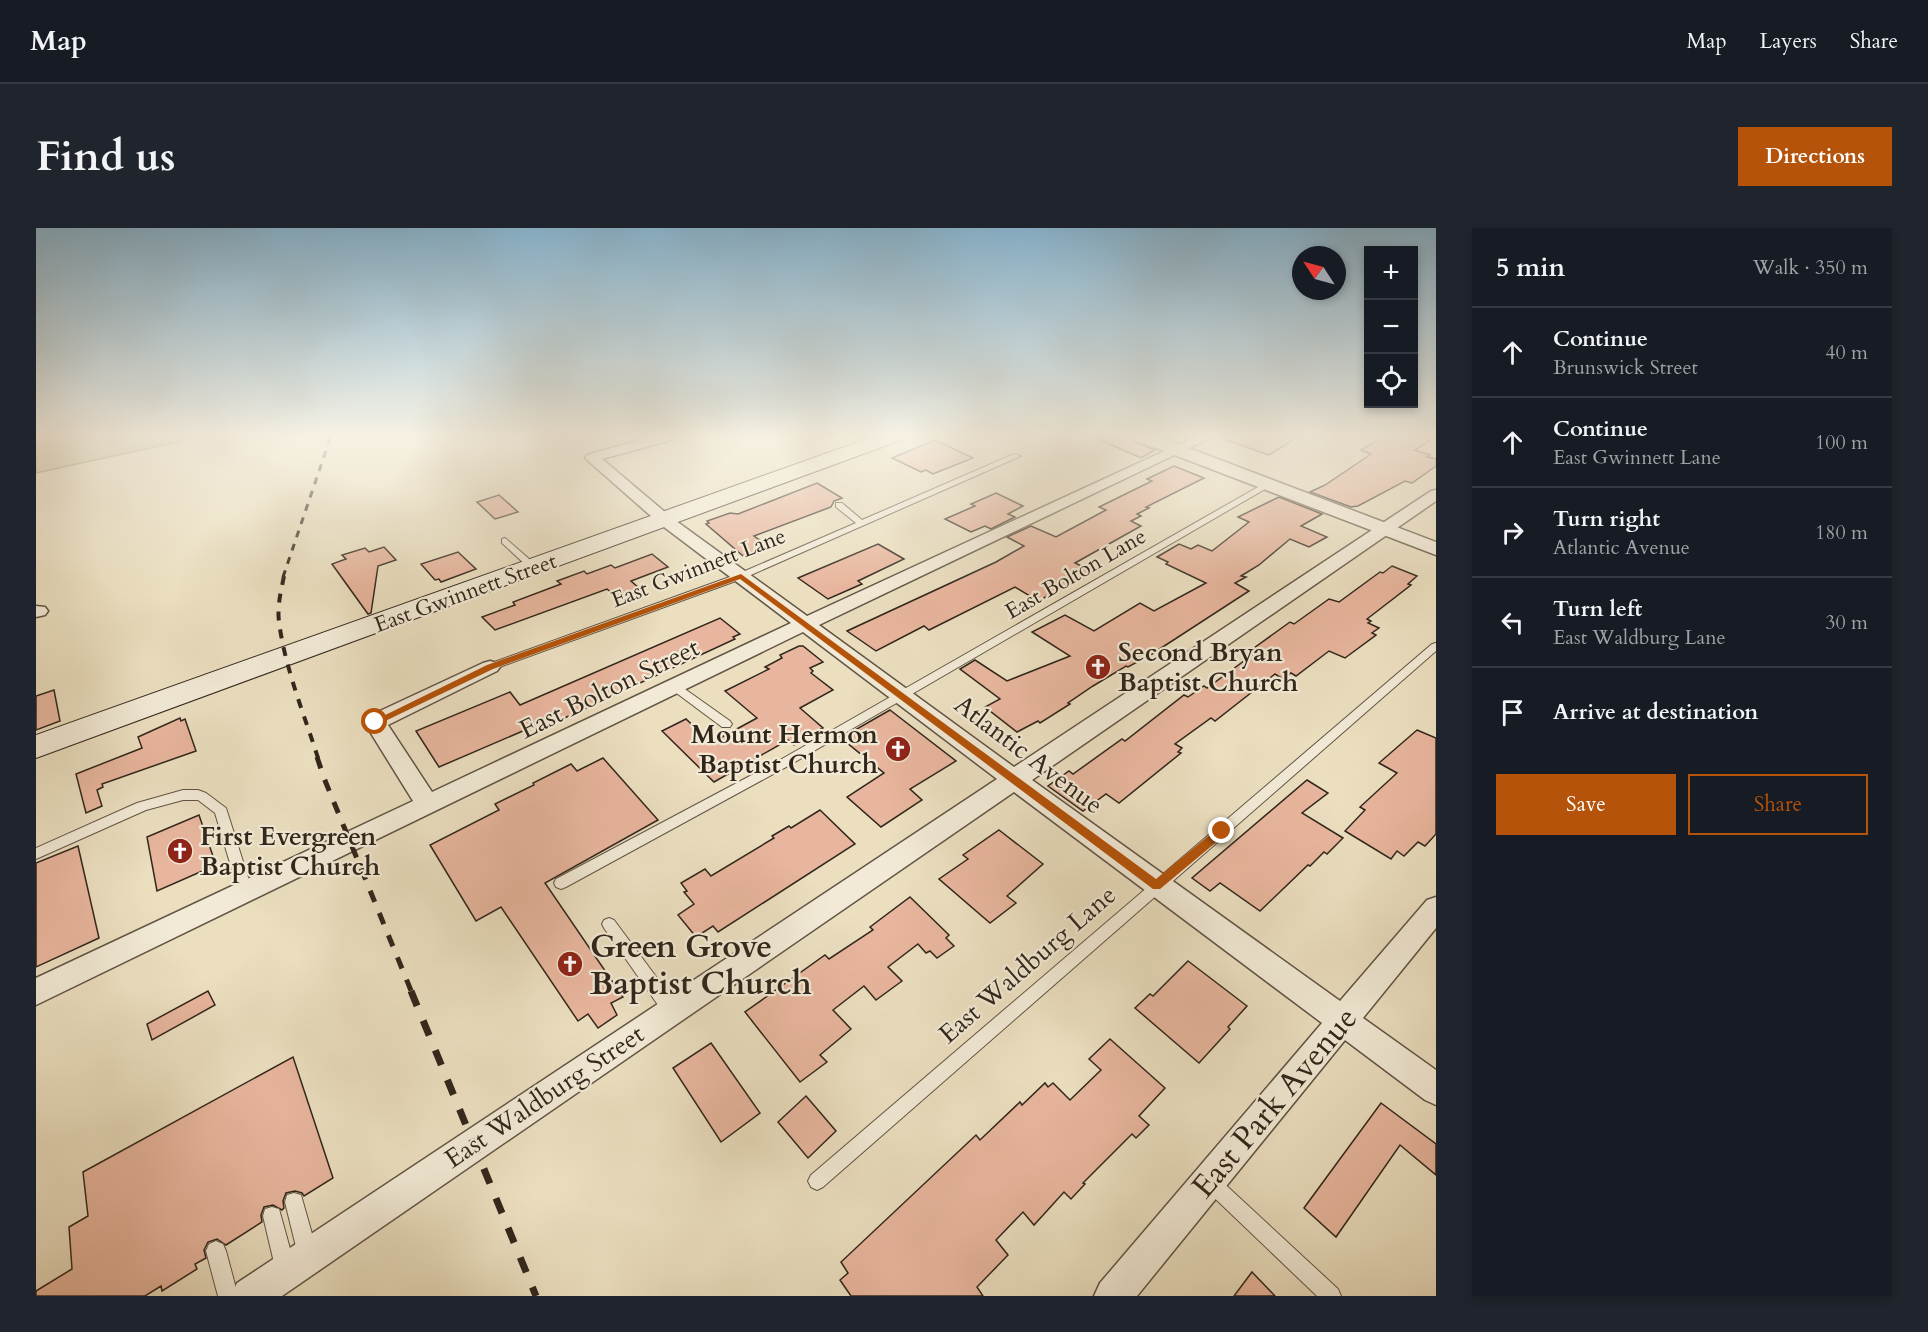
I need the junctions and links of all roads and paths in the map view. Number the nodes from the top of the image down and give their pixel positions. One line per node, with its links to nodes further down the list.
1 (625, 486): 9 (street, Atlantic Avenue)
2 (760, 486): 9 (main road, East Gwinnett Street)
3 (949, 486): 10 (lane, East Gwinnett Lane)
4 (1101, 486): 16 (street, East Bolton Street)
5 (1267, 486): 20 (lane, East Bolton Lane)
6 (1270, 486): 11 (street)
7 (1436, 494): 11 (street, East Waldburg Street)
8 (839, 505): 10 (lane)
9 (666, 521): 14 (main road, East Gwinnett Street); 15 (street, Atlantic Avenue)
10 (862, 524): 15 (lane, East Gwinnett Lane)
11 (1384, 529): 13 (street); 23 (street, East Waldburg Street)
12 (505, 542): 14 (lane)
13 (1436, 549)
14 (533, 567): 22 (main road, East Gwinnett Street)
15 (741, 576): 16 (street, Atlantic Avenue); 18 (lane, East Gwinnett Lane)
16 (805, 624): 19 (street, East Bolton Street); 20 (street, Atlantic Avenue)
17 (1436, 646): 27 (lane, East Waldburg Lane)
18 (490, 667): 24 (street)
19 (675, 686): 21 (lane); 24 (street, East Bolton Street)
20 (901, 694): 23 (street, Atlantic Avenue); 26 (lane, East Bolton Lane)
21 (726, 724)
22 (36, 747)
23 (1015, 778): 27 (street, Atlantic Avenue); 32 (street, East Waldburg Street)
24 (427, 804): 28 (street, East Bolton Street)
25 (36, 854): 28 (lane)
26 (561, 883)
27 (1156, 885): 33 (street, Atlantic Avenue); 36 (lane, East Waldburg Lane)
28 (246, 893): 31 (street, East Bolton Street)
29 (1436, 908): 33 (street, East Park Avenue)
30 (609, 924): 32 (lane)
31 (36, 992)
32 (672, 1010): 40 (street, East Waldburg Street)
33 (1343, 1020): 34 (street, Atlantic Avenue); 35 (street, East Park Avenue)
34 (1436, 1089)
35 (1208, 1180): 44 (street, East Park Avenue); 45 (lane)
36 (817, 1181)
37 (294, 1202): 40 (lane)
38 (272, 1216): 41 (lane)
39 (216, 1251): 42 (lane)
40 (308, 1256): 41 (street, East Waldburg Street)
41 (286, 1271): 43 (street, East Waldburg Street)
42 (228, 1296)
43 (250, 1296)
44 (1113, 1296)
45 (1331, 1296)

